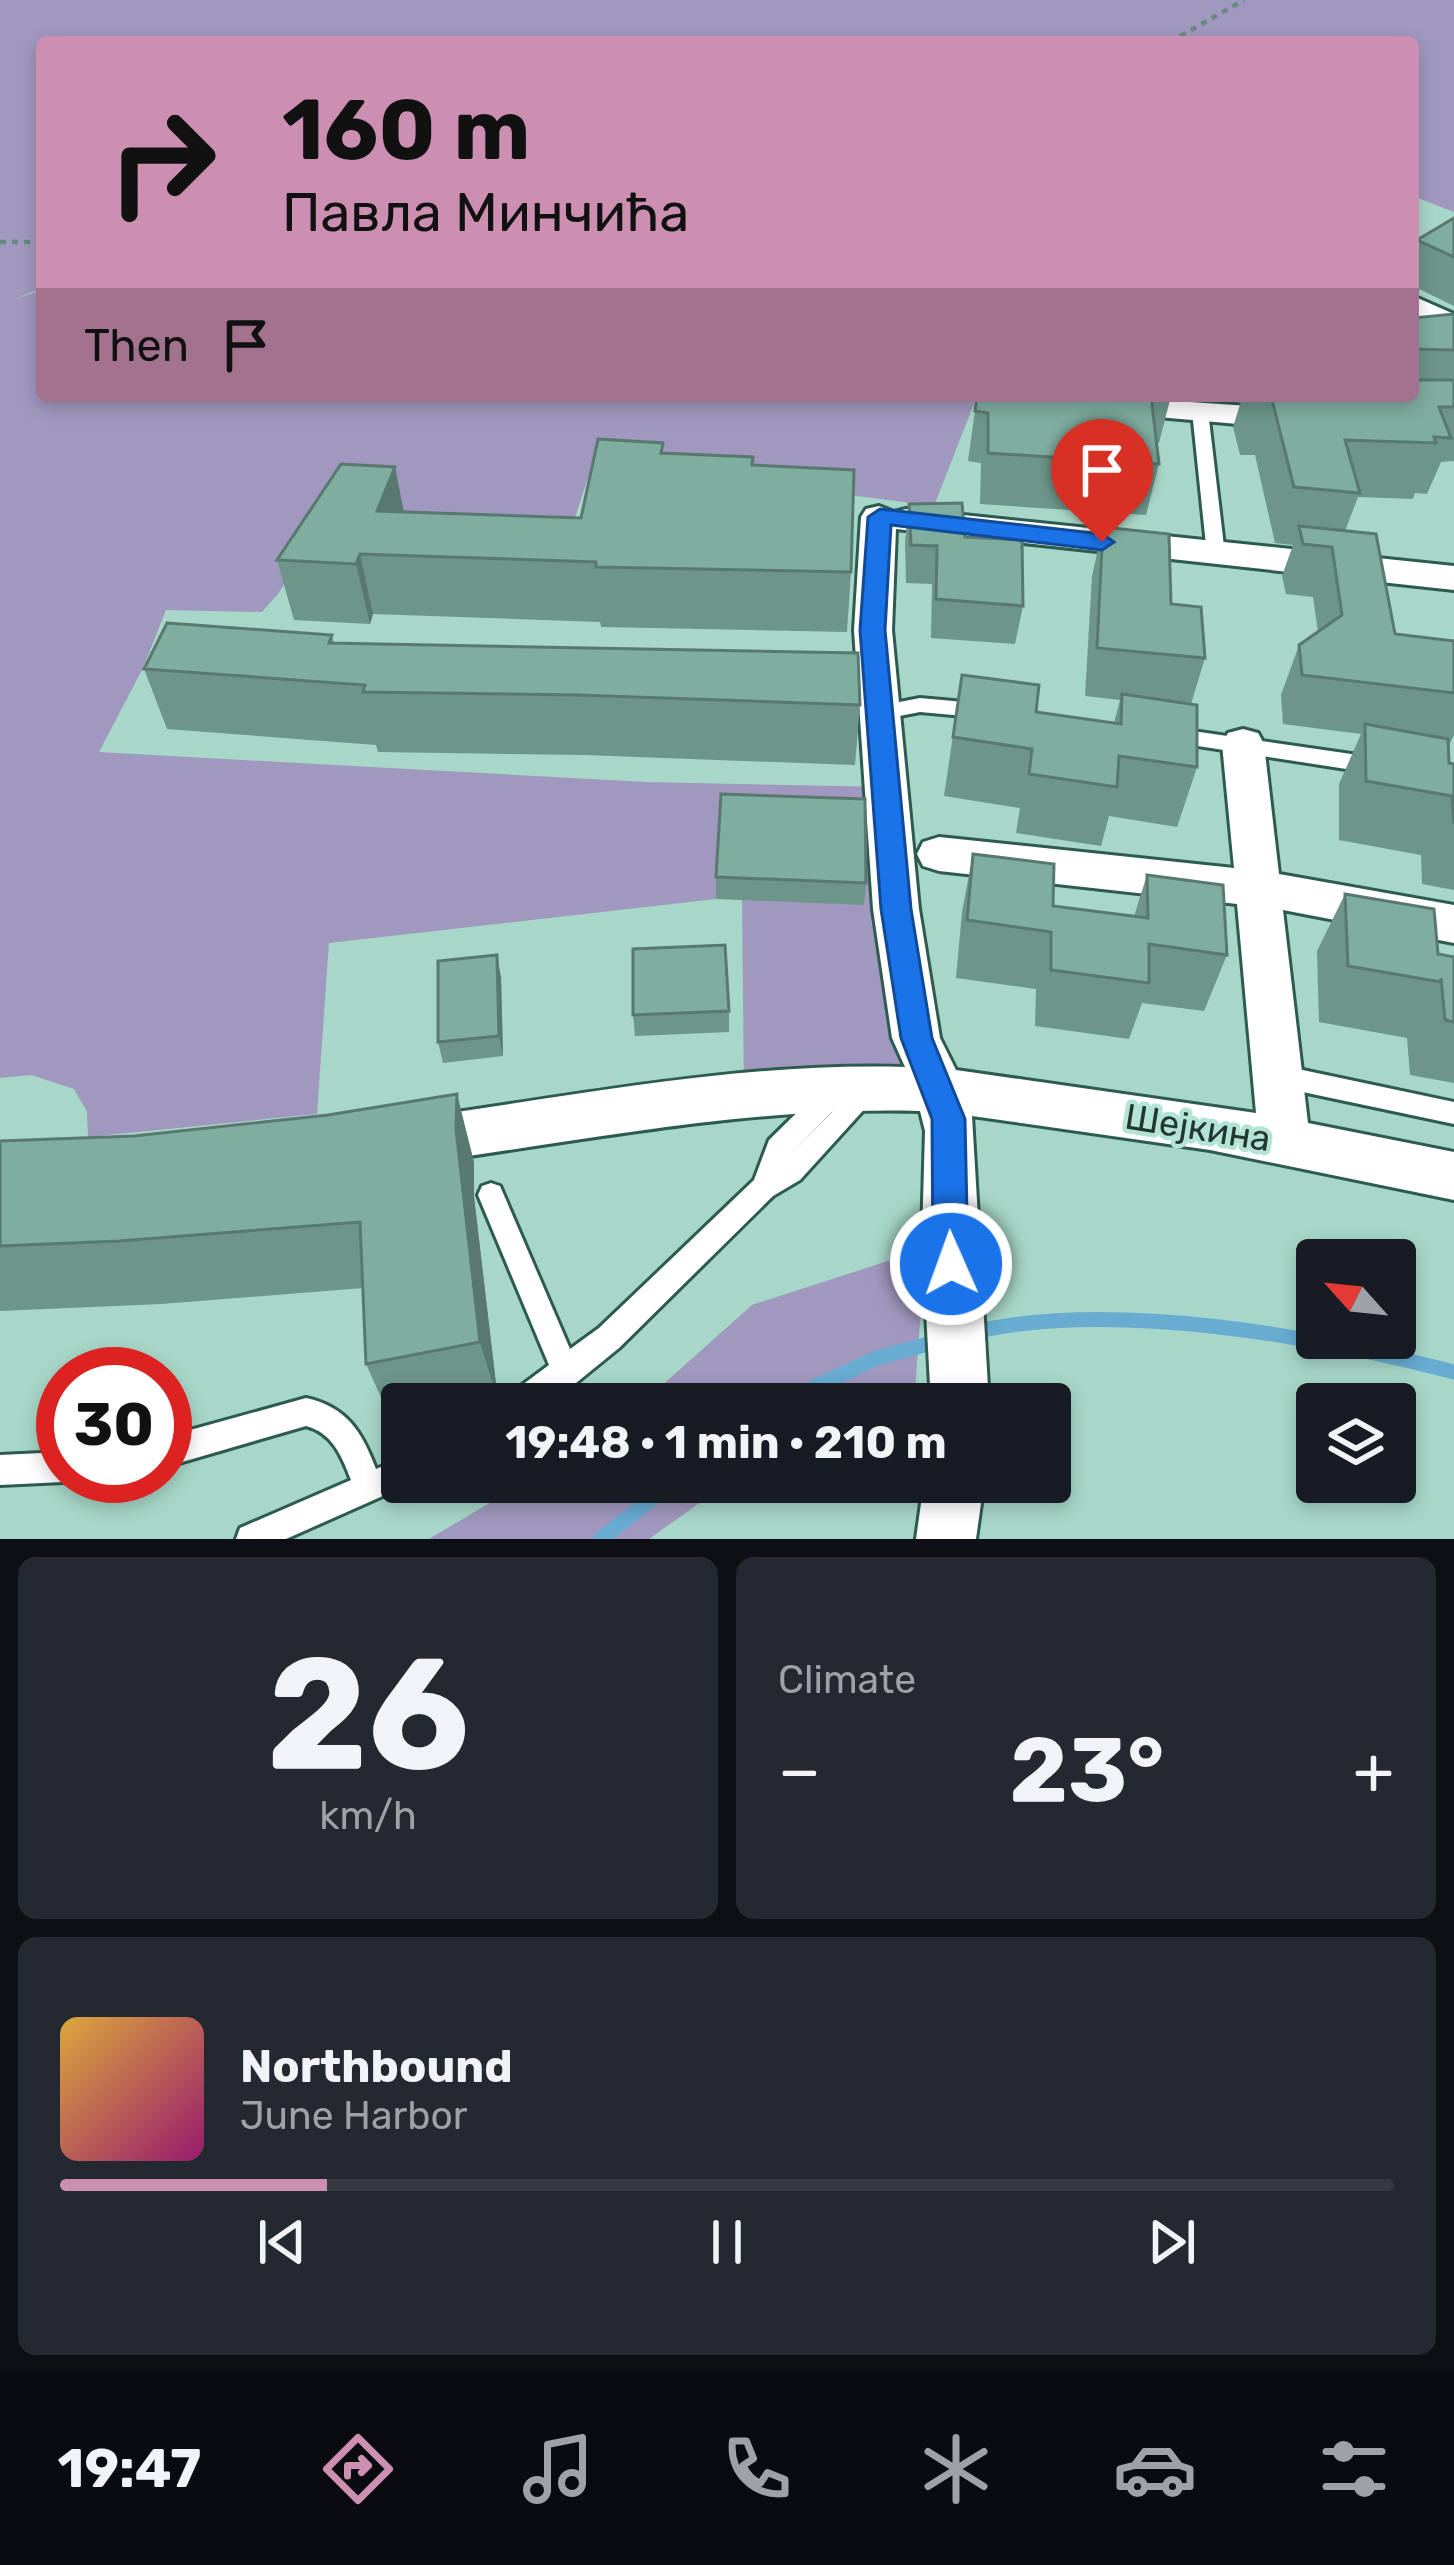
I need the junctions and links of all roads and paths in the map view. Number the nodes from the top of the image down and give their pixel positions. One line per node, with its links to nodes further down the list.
1 (1244, 0): 2 (path)
2 (1181, 36)
3 (0, 242): 4 (path)
4 (36, 242)
5 (1419, 308): 6 (street)
6 (1454, 326)
7 (1103, 402): 8 (street)
8 (1200, 411): 9 (street); 12 (lane)
9 (1334, 422)
10 (836, 510): 11 (street)
11 (880, 517): 12 (street); 15 (street)
12 (1216, 555): 13 (street)
13 (1454, 578)
14 (830, 670): 15 (street)
15 (878, 693): 16 (lane); 25 (street)
16 (1012, 714)
17 (1150, 732): 18 (lane)
18 (1243, 744): 19 (lane); 21 (street)
19 (1390, 768)
20 (939, 854): 21 (street)
21 (1258, 888): 22 (street); 23 (street)
22 (1454, 924)
23 (1279, 1076): 26 (lane); 27 (street)
24 (856, 1087): 25 (street, Шејкина); 28 (street, Шејкина); 31 (lane)
25 (940, 1090): 27 (street, Шејкина); 33 (street)
26 (1454, 1113)
27 (1284, 1140): 29 (street, Шејкина)
28 (357, 1147)
29 (1454, 1176)
30 (491, 1195): 31 (lane)
31 (566, 1373): 32 (lane)
32 (551, 1383)
33 (958, 1383)
34 (192, 1444): 38 (lane)
35 (36, 1468): 36 (lane)
36 (0, 1470)
37 (381, 1484): 38 (lane)
38 (370, 1489): 40 (lane)
39 (951, 1503): 41 (street)
40 (251, 1539)
41 (946, 1539)

